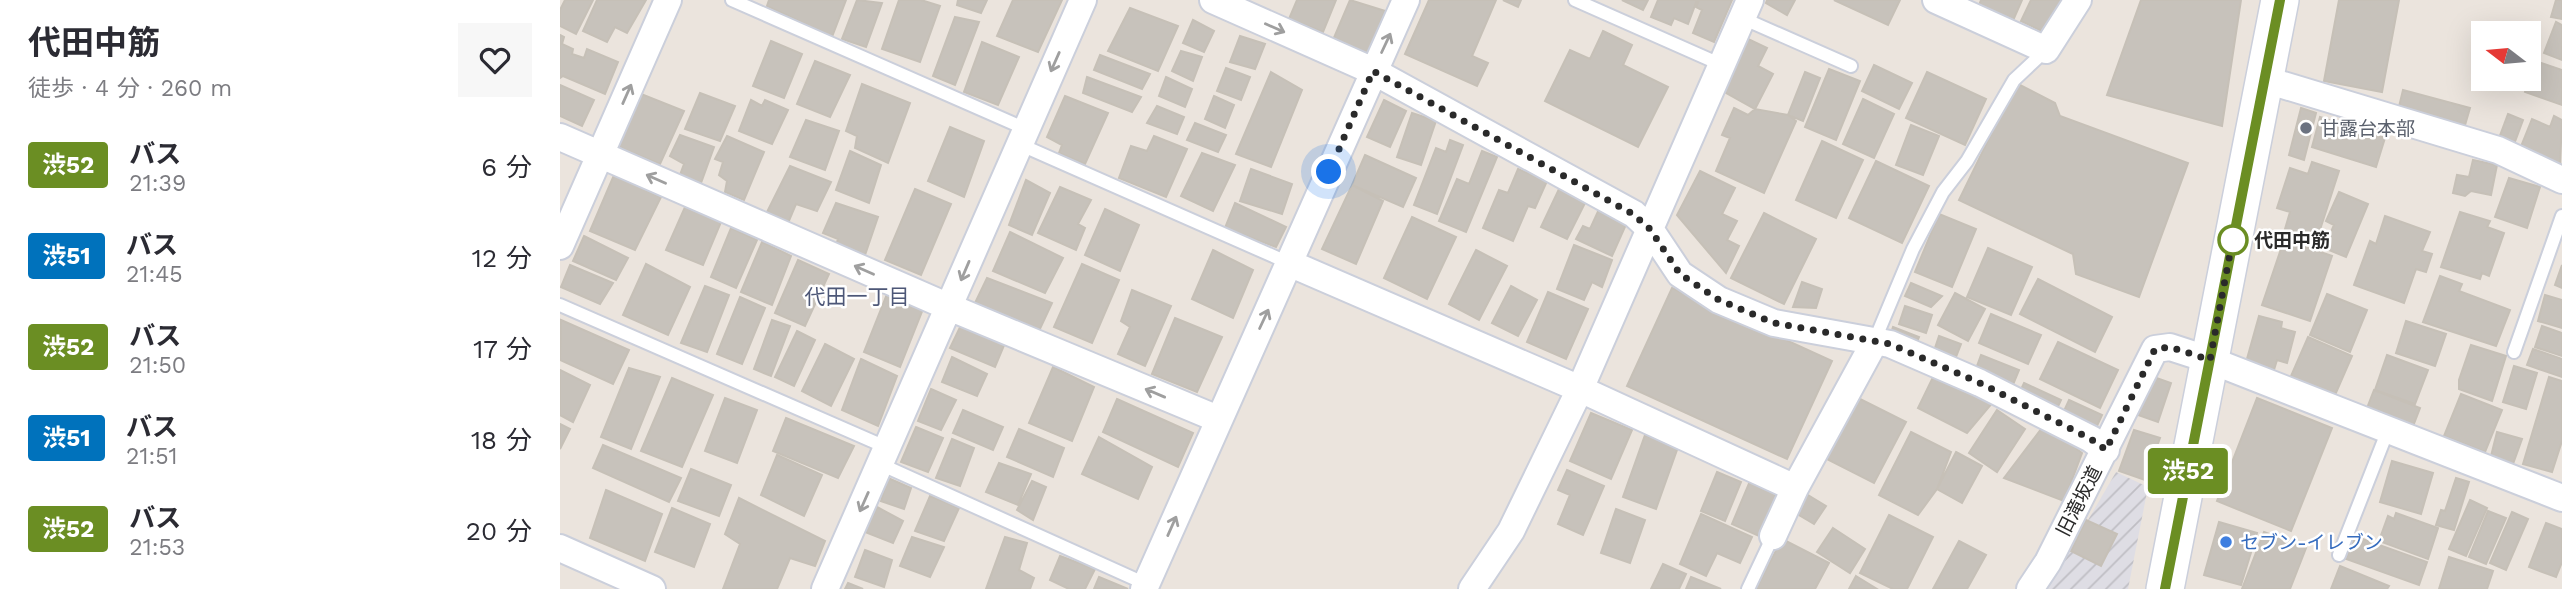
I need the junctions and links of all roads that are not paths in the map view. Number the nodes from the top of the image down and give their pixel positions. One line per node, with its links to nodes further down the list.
1 (668, 0): 18 (street, one-way to 1)
2 (732, 0): 16 (lane)
3 (1083, 0): 16 (street, one-way to 16)
4 (1213, 0): 14 (street, one-way to 14)
5 (1406, 0): 14 (street, one-way to 5)
6 (1575, 0): 12 (lane)
7 (1936, 0): 11 (street)
8 (2078, 0): 11 (street)
9 (2280, 0): 15 (main road)
10 (1746, 9): 12 (street); 13 (lane)
11 (2046, 50): 26 (lane)
12 (1721, 65): 21 (street)
13 (1851, 66)
14 (1373, 71): 21 (street); 23 (street)
15 (2263, 79): 19 (street); 28 (main road)
16 (1022, 136): 23 (lane); 25 (street, one-way to 25)
17 (560, 137): 18 (street)
18 (600, 155): 22 (street); 25 (street, one-way to 18)
19 (2562, 180)
20 (2562, 216): 27 (lane)
21 (1650, 229): 26 (street); 29 (street)
22 (560, 246)
23 (1289, 264): 29 (street); 30 (street, one-way to 23)
24 (560, 305): 33 (lane)
25 (949, 307): 30 (street, one-way to 25); 33 (street)
26 (1874, 343): 32 (street); 34 (street)
27 (2514, 352)
28 (2210, 360): 31 (street); 32 (street, 旧滝坂道); 45 (main road)
29 (1580, 389): 34 (street); 42 (street)
30 (1218, 419): 39 (street, one-way to 30)
31 (2388, 430): 35 (street); 38 (lane)
32 (2106, 450): 44 (street, 旧滝坂道)
33 (884, 456): 39 (lane); 41 (street, one-way to 41)
34 (1795, 488): 36 (street)
35 (2562, 498)
36 (1773, 536): 43 (lane)
37 (560, 548): 40 (street)
38 (2339, 555)
39 (1145, 587)
40 (652, 589)
41 (825, 589)
42 (1472, 589)
43 (1748, 589)
44 (2030, 589)
45 (2165, 589)

